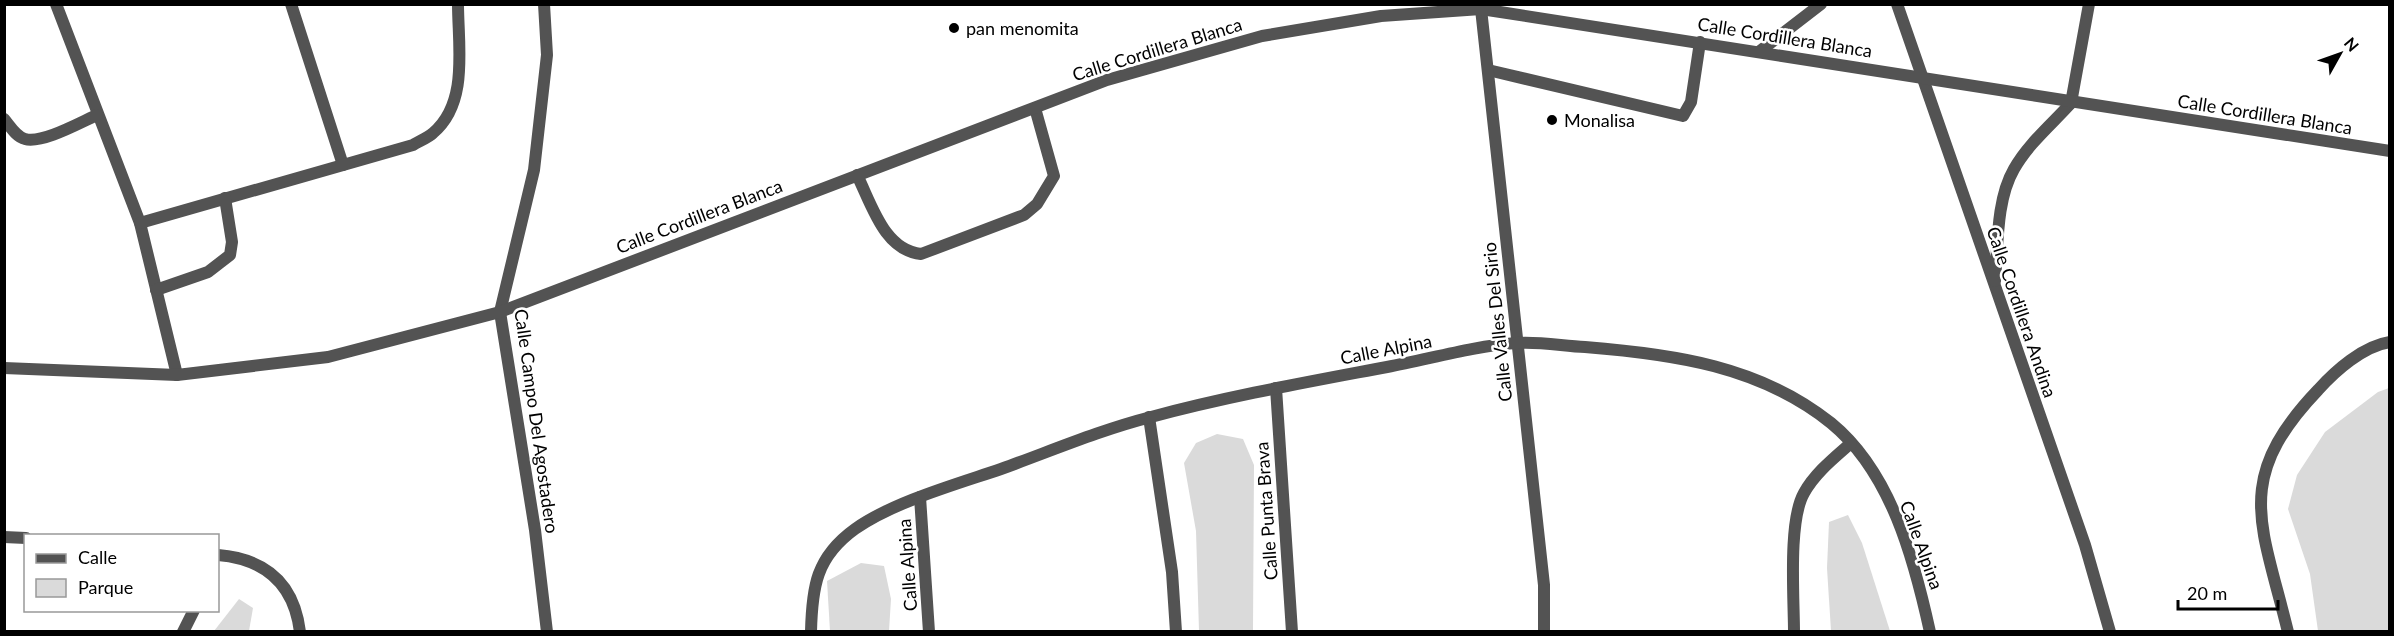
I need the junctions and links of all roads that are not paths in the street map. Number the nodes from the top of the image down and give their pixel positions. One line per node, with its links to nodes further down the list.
1 (56, 4): 15 (street)
2 (291, 4): 18 (street)
3 (458, 4): 18 (street)
4 (544, 4): 24 (street, Calle Campo Del Agostadero)
5 (1821, 4): 10 (street)
6 (1897, 4): 12 (street, Calle Cordillera Andina)
7 (2089, 4): 13 (street)
8 (1481, 9): 9 (street, Calle Cordillera Blanca); 11 (street, Calle Valles Del Sirio); 14 (street, Calle Cordillera Blanca)
9 (1700, 42): 10 (street, Calle Cordillera Blanca); 11 (street)
10 (1760, 51): 12 (street, Calle Cordillera Blanca)
11 (1488, 70): 25 (street, Calle Valles Del Sirio)
12 (1920, 76): 13 (street, Calle Cordillera Blanca); 22 (street, Calle Cordillera Andina)
13 (2071, 103): 17 (street, Calle Cordillera Blanca); 22 (street)
14 (1035, 108): 19 (street, Calle Cordillera Blanca); 19 (street)
15 (98, 115): 16 (street); 21 (street)
16 (4, 119)
17 (2390, 152)
18 (343, 165): 20 (street)
19 (857, 175): 24 (street, Calle Cordillera Blanca)
20 (225, 198): 21 (street); 23 (street)
21 (140, 223): 23 (street)
22 (1994, 285): 47 (street, Calle Cordillera Andina)
23 (156, 290): 28 (street)
24 (500, 312): 28 (street, Calle Cordillera Blanca); 39 (street, Calle Campo Del Agostadero)
25 (1517, 342): 29 (street, Calle Alpina); 31 (street, Calle Alpina); 44 (street, Calle Valles Del Sirio)
26 (2390, 342): 48 (street)
27 (4, 368): 28 (street, Calle Cordillera Blanca)
28 (177, 375)
29 (1276, 388): 30 (street, Calle Alpina); 43 (street, Calle Punta Brava)
30 (1149, 417): 32 (street, Calle Alpina); 42 (street)
31 (1851, 443): 45 (street); 46 (street, Calle Alpina)
32 (920, 497): 40 (street, Calle Alpina); 41 (street, Calle Alpina)
33 (4, 537): 34 (street)
34 (24, 538)
35 (219, 557): 38 (street)
36 (193, 612): 37 (street)
37 (183, 632)
38 (300, 632)
39 (547, 632)
40 (811, 632)
41 (929, 632)
42 (1176, 632)
43 (1292, 632)
44 (1544, 632)
45 (1794, 632)
46 (1930, 632)
47 (2110, 632)
48 (2288, 632)

